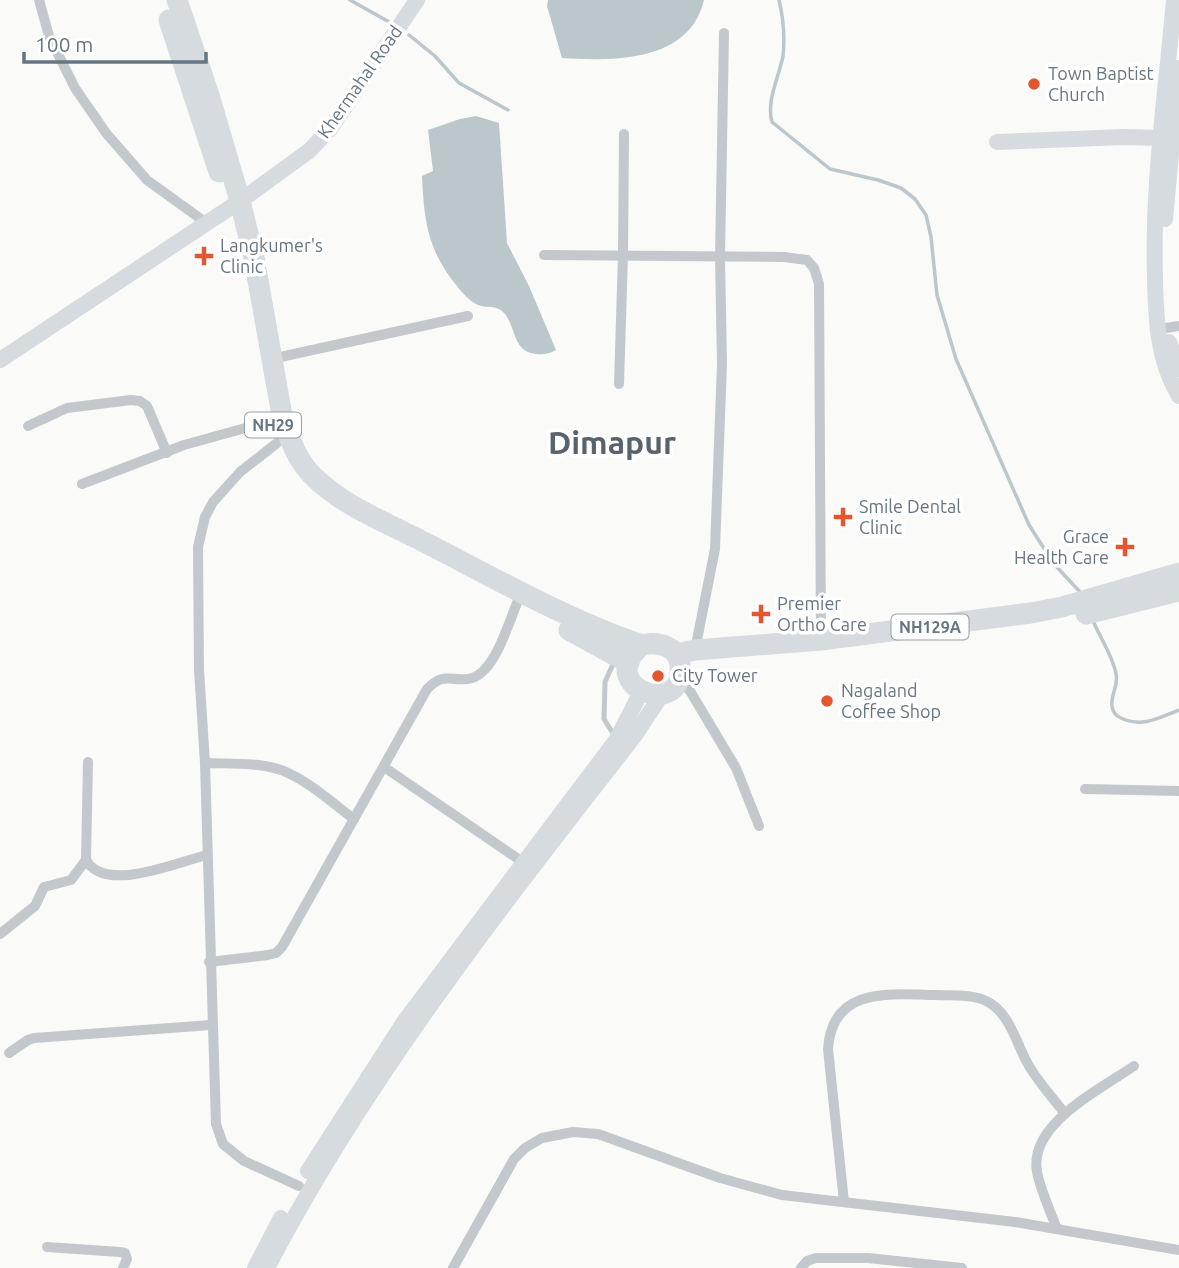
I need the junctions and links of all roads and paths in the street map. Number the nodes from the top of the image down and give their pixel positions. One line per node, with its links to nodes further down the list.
1 (38, 0): 12 (street)
2 (164, 0): 11 (highway, NH29)
3 (177, 0): 11 (highway, NH29)
4 (417, 0): 11 (main road, Khermahal Road)
5 (1174, 0): 9 (main road)
6 (724, 33): 15 (street)
7 (1179, 68): 17 (main road)
8 (624, 134): 14 (street)
9 (1160, 138): 10 (main road); 22 (main road)
10 (997, 142)
11 (235, 204): 12 (main road, Khermahal Road); 18 (highway, NH29); 24 (highway, NH29)
12 (205, 222): 19 (main road, Khermahal Road)
13 (544, 255): 14 (street)
14 (623, 256): 15 (street); 21 (street)
15 (720, 257): 30 (street); 33 (street)
16 (468, 316): 18 (street)
17 (1173, 327): 20 (main road)
18 (271, 359): 31 (highway, NH29)
19 (0, 360)
20 (1179, 369)
21 (619, 384)
22 (1179, 396)
23 (28, 426): 25 (street)
24 (275, 433): 25 (street); 29 (highway, NH29); 37 (street)
25 (167, 453): 26 (street)
26 (82, 484)
27 (1179, 573): 30 (highway, NH129A)
28 (1179, 591): 33 (highway, NH129A)
29 (517, 603): 32 (highway, NH29); 38 (street)
30 (821, 640): 33 (highway, NH129A)
31 (642, 645): 32 (highway); 33 (highway, NH29)
32 (623, 659): 34 (highway); 35 (lane)
33 (683, 663): 34 (highway); 42 (street)
34 (651, 693): 35 (main road); 59 (main road)
35 (617, 739): 45 (main road)
36 (88, 762): 44 (street)
37 (205, 763): 41 (street); 43 (street)
38 (384, 767): 41 (street); 45 (street)
39 (1085, 789): 40 (street)
40 (1179, 791)
41 (354, 819): 47 (street)
42 (759, 826)
43 (207, 855): 44 (street); 47 (street)
44 (86, 860): 46 (street)
45 (524, 863): 52 (main road)
46 (0, 934)
47 (209, 962): 48 (street)
48 (211, 1026): 49 (street); 52 (street)
49 (9, 1053)
50 (1134, 1066): 51 (street)
51 (1065, 1114): 53 (street); 54 (street)
52 (299, 1186): 58 (main road)
53 (845, 1202): 54 (street); 60 (street)
54 (1056, 1229): 56 (street)
55 (47, 1247): 57 (street)
56 (1179, 1251)
57 (123, 1268)
58 (255, 1268)
59 (267, 1268)
60 (453, 1268)
61 (800, 1268): 62 (street)
62 (962, 1268)

